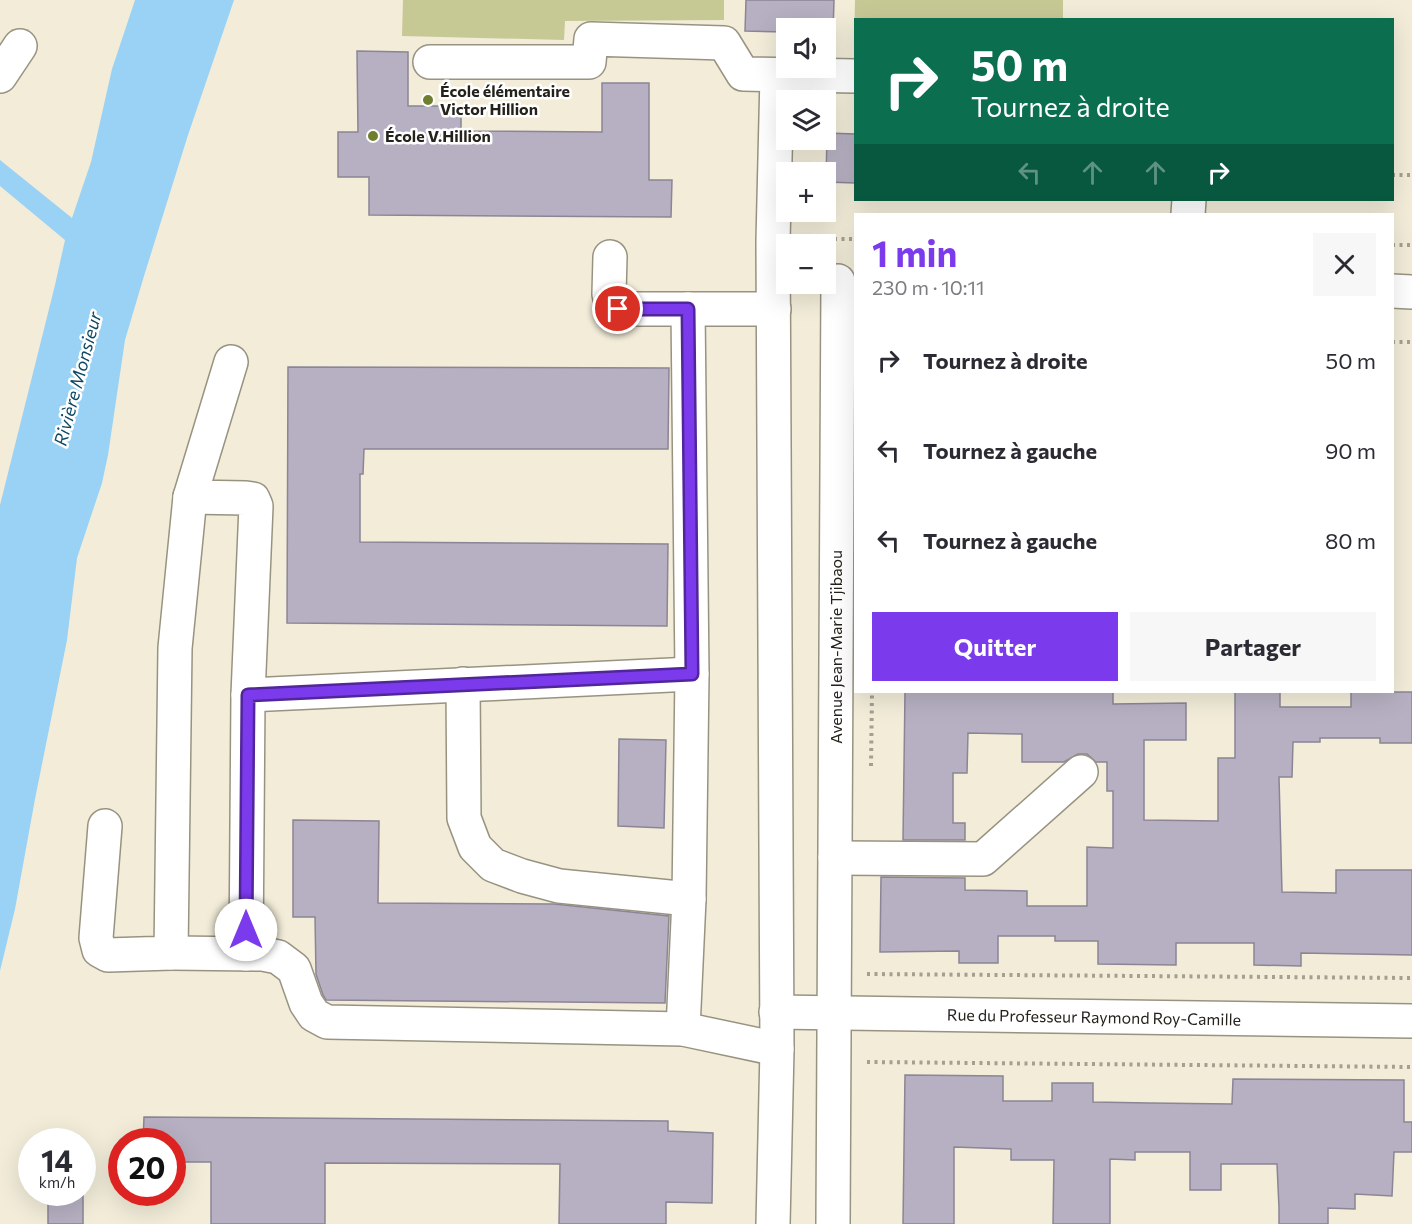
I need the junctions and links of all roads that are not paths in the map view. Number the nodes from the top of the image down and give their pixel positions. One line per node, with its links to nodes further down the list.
1 (20, 46): 3 (street)
2 (430, 62): 4 (street)
3 (0, 76)
4 (776, 76)
5 (836, 76): 6 (street)
6 (854, 76)
7 (777, 78): 9 (street)
8 (610, 256): 15 (street)
9 (776, 270)
10 (839, 281): 23 (street, Avenue Jean-Marie Tjibaou)
11 (776, 290): 15 (street)
12 (1394, 291): 13 (street)
13 (1412, 292)
14 (778, 294): 27 (street)
15 (688, 309): 18 (street)
16 (231, 362): 17 (street)
17 (190, 497): 20 (street); 25 (street)
18 (692, 674): 19 (street); 24 (street)
19 (463, 684): 20 (street); 24 (street)
20 (248, 695): 26 (street)
21 (1081, 772): 23 (street)
22 (105, 826): 25 (street)
23 (835, 858): 28 (street, Avenue Jean-Marie Tjibaou)
24 (689, 899): 30 (street)
25 (171, 953): 26 (street)
26 (246, 954): 30 (street)
27 (776, 1012): 28 (street, Rue du Professeur Raymond Roy-Camille); 31 (street)
28 (835, 1014): 29 (street, Rue du Professeur Raymond Roy-Camille); 33 (street, Avenue Jean-Marie Tjibaou)
29 (1412, 1021)
30 (683, 1029): 31 (street)
31 (777, 1049): 32 (street)
32 (773, 1224)
33 (833, 1224)

